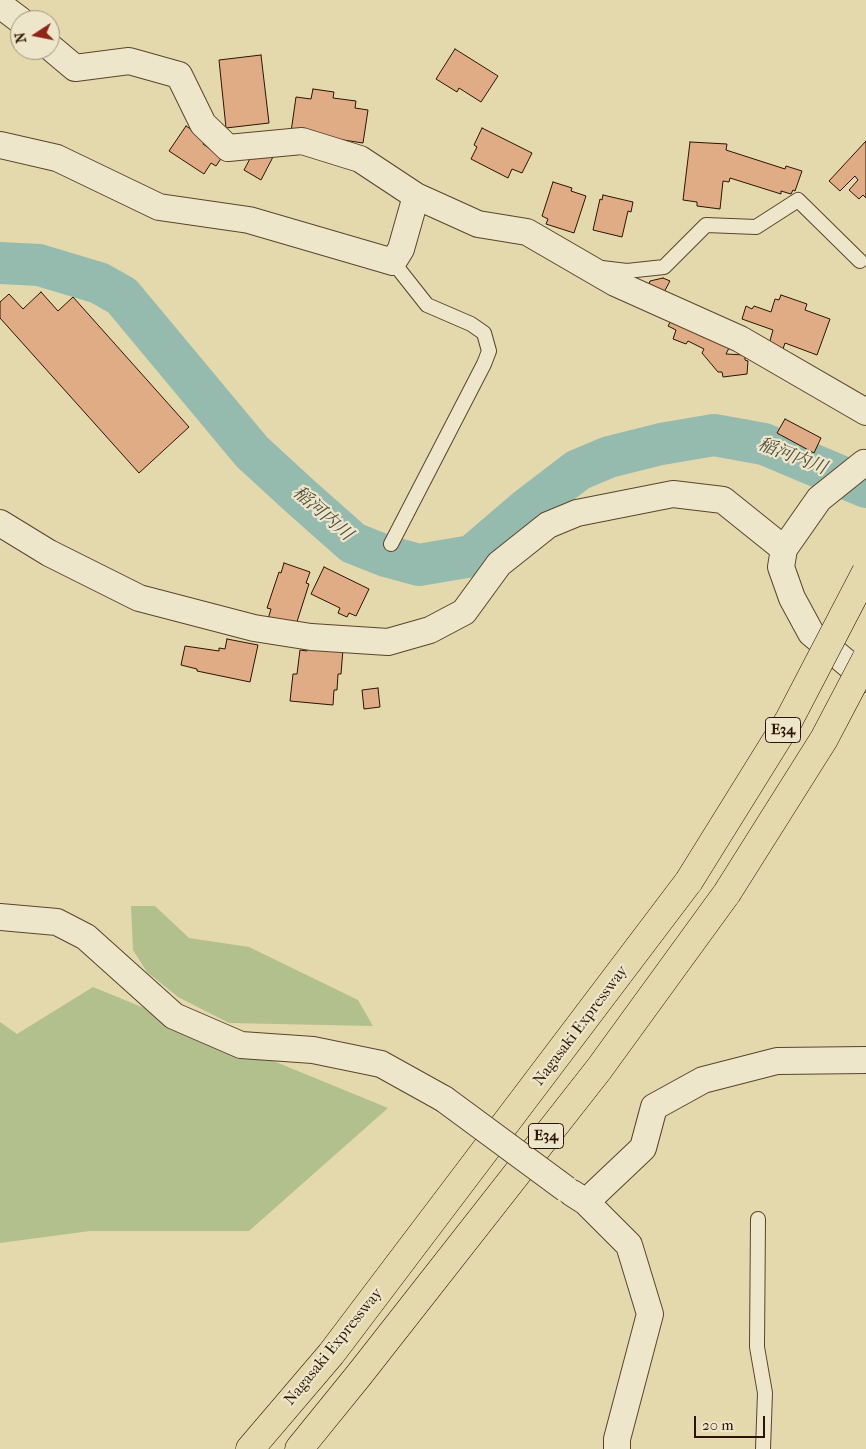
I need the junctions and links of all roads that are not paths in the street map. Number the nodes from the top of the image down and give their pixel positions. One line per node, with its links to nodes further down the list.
1 (60, 55): 3 (street)
2 (0, 145): 5 (street)
3 (416, 196): 5 (street); 6 (street)
4 (860, 261): 6 (lane)
5 (393, 262): 10 (lane)
6 (586, 266): 7 (street)
7 (866, 412)
8 (865, 463): 11 (street)
9 (0, 523): 11 (street)
10 (390, 544)
11 (784, 549): 14 (street)
12 (866, 572): 19 (highway, Nagasaki Expressway / E34, bridge)
13 (866, 659): 20 (highway, E34, bridge)
14 (866, 679)
15 (0, 917): 17 (street, bridge)
16 (866, 1060): 17 (street)
17 (576, 1195): 21 (street)
18 (758, 1219): 22 (lane)
19 (250, 1449)
20 (299, 1449)
21 (617, 1449)
22 (763, 1449)

